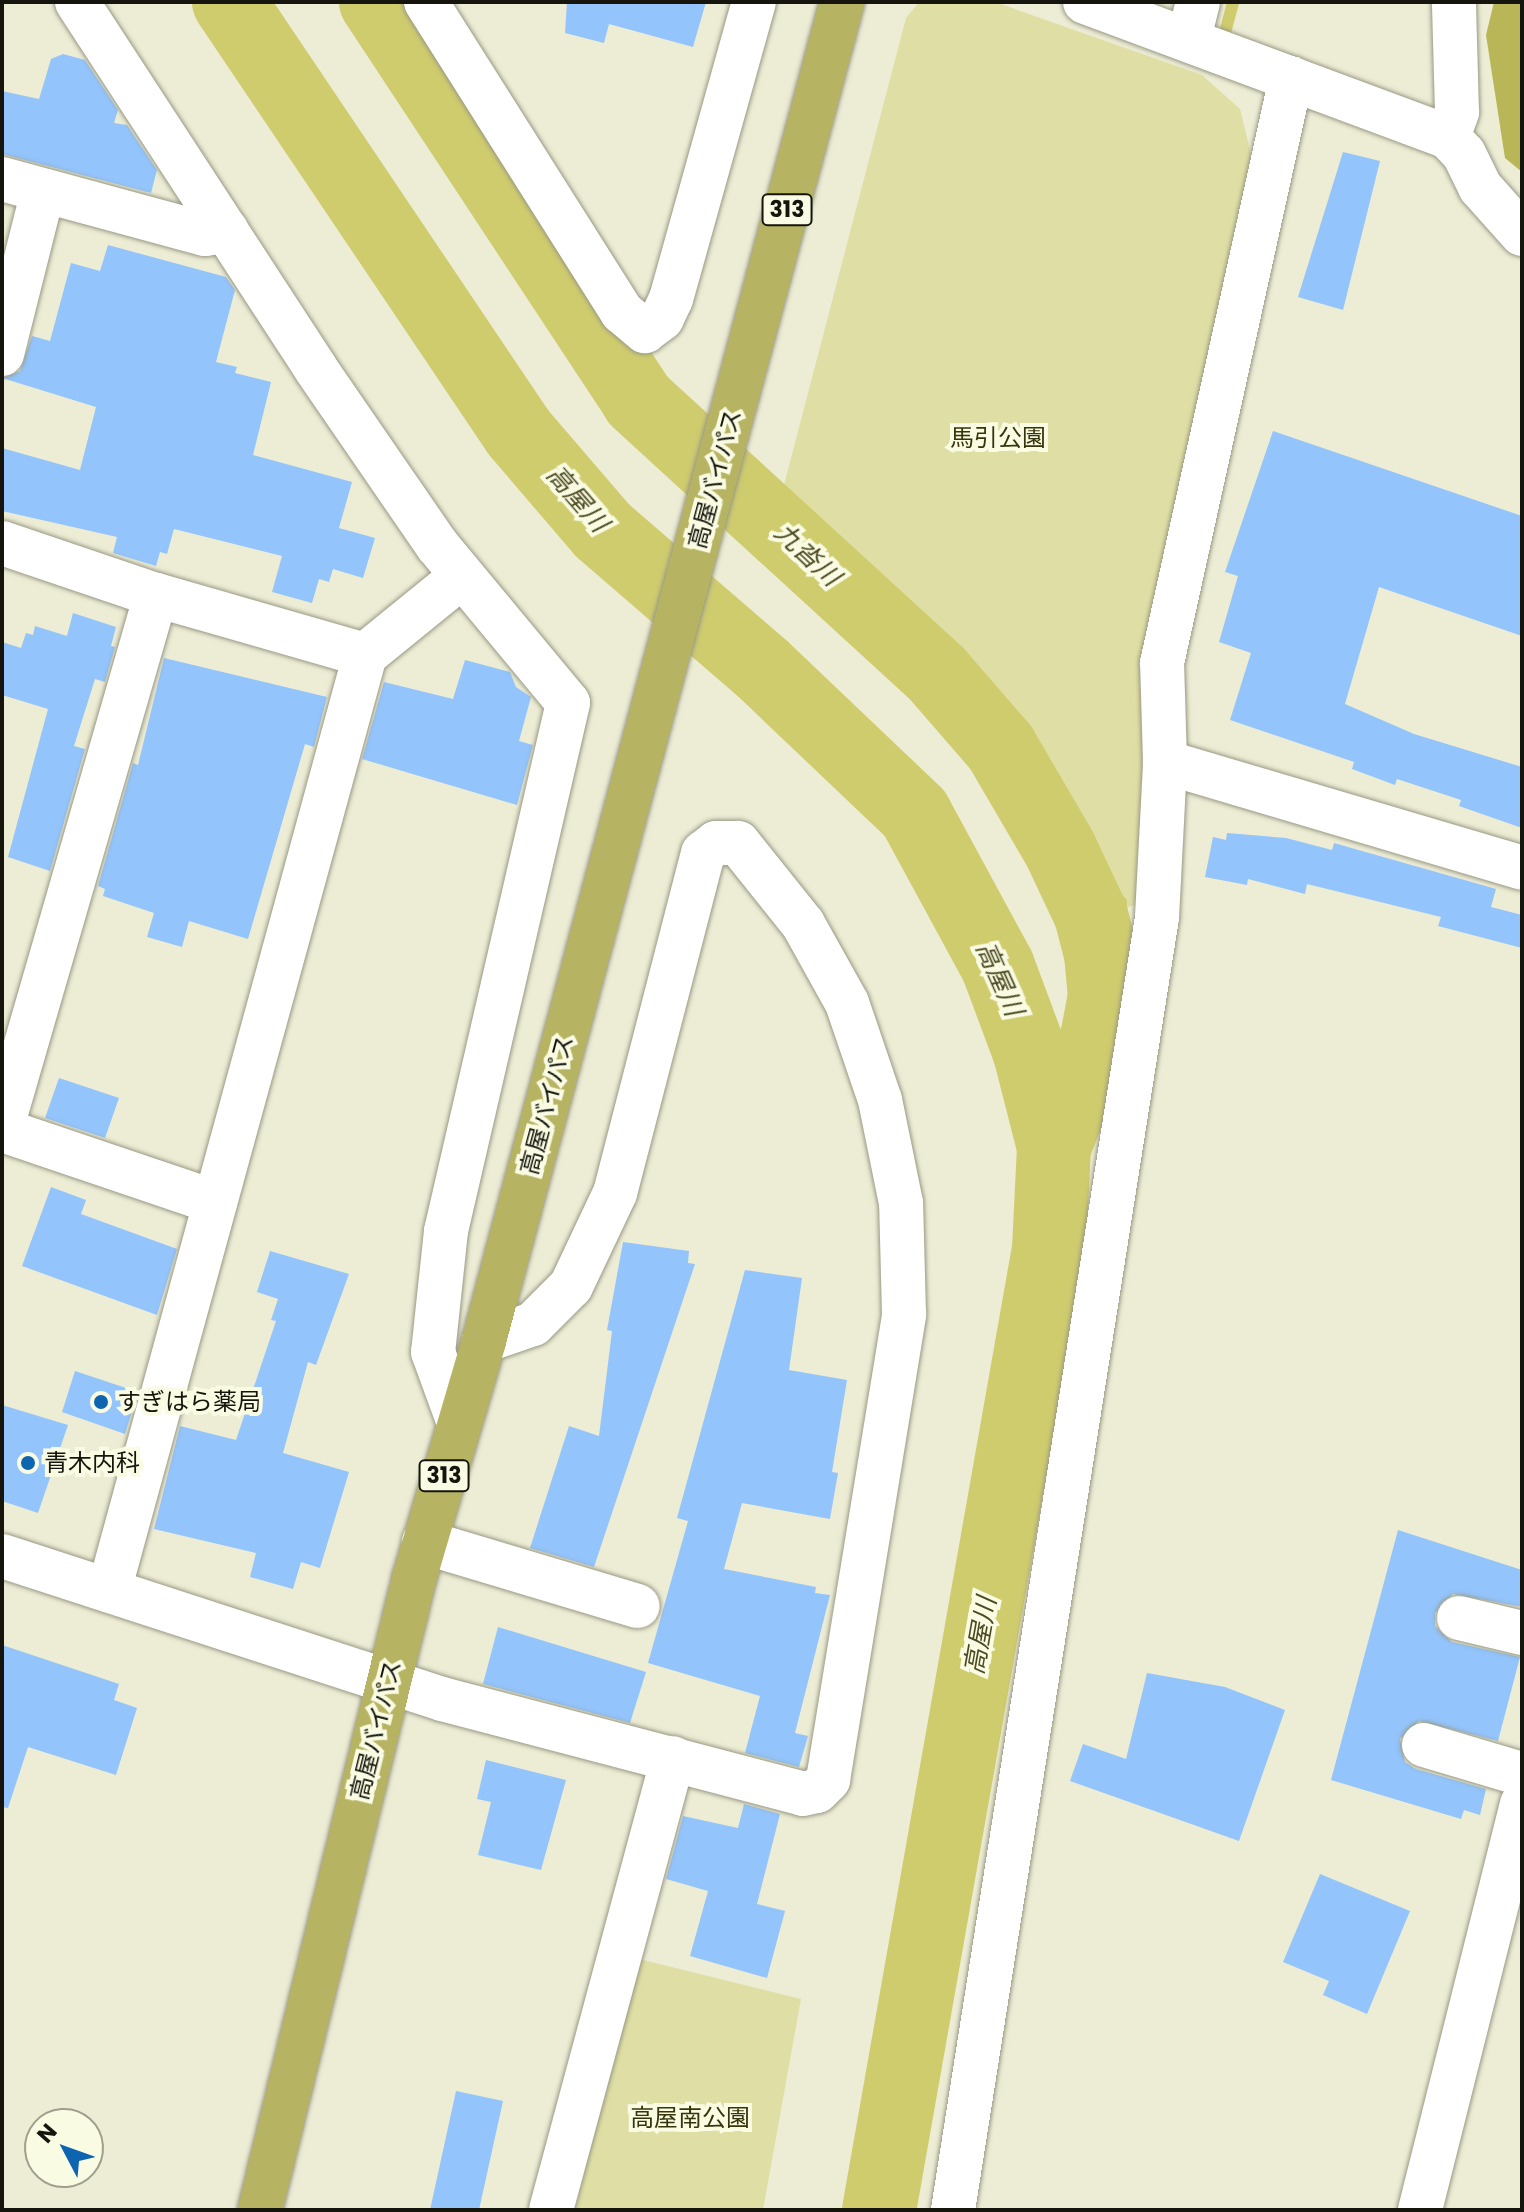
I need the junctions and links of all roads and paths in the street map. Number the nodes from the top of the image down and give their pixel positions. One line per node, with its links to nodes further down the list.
1 (77, 2): 11 (street)
2 (426, 2): 3 (street)
3 (754, 2)
4 (842, 2): 22 (highway, 高屋バイパス / 313)
5 (1085, 2): 7 (street)
6 (1454, 2): 9 (street)
7 (1194, 20): 8 (street)
8 (1291, 78): 9 (street); 18 (street)
9 (1448, 137): 12 (street)
10 (22, 185): 11 (street); 13 (street)
11 (227, 231): 15 (street)
12 (1522, 234)
13 (2, 354)
14 (2, 543): 16 (street)
15 (461, 577): 17 (street); 23 (street)
16 (156, 595): 17 (street); 20 (street)
17 (365, 655): 21 (street)
18 (1165, 762): 19 (street); 37 (street)
19 (1522, 868)
20 (2, 1128): 21 (street)
21 (215, 1202): 26 (street)
22 (484, 1341): 23 (highway, 高屋バイパス / 313); 32 (street)
23 (459, 1423): 24 (highway, 高屋バイパス / 313)
24 (424, 1542): 27 (street); 30 (highway, 高屋バイパス / 313)
25 (2, 1556): 26 (street)
26 (109, 1591): 30 (street)
27 (638, 1606)
28 (1459, 1618): 29 (street)
29 (1522, 1633)
30 (388, 1679): 32 (street); 35 (highway, 高屋バイパス / 313)
31 (1424, 1745): 33 (street)
32 (673, 1758): 36 (street)
33 (1522, 1774)
34 (1522, 1804): 38 (street)
35 (260, 2210)
36 (551, 2210)
37 (953, 2210)
38 (1420, 2210)

